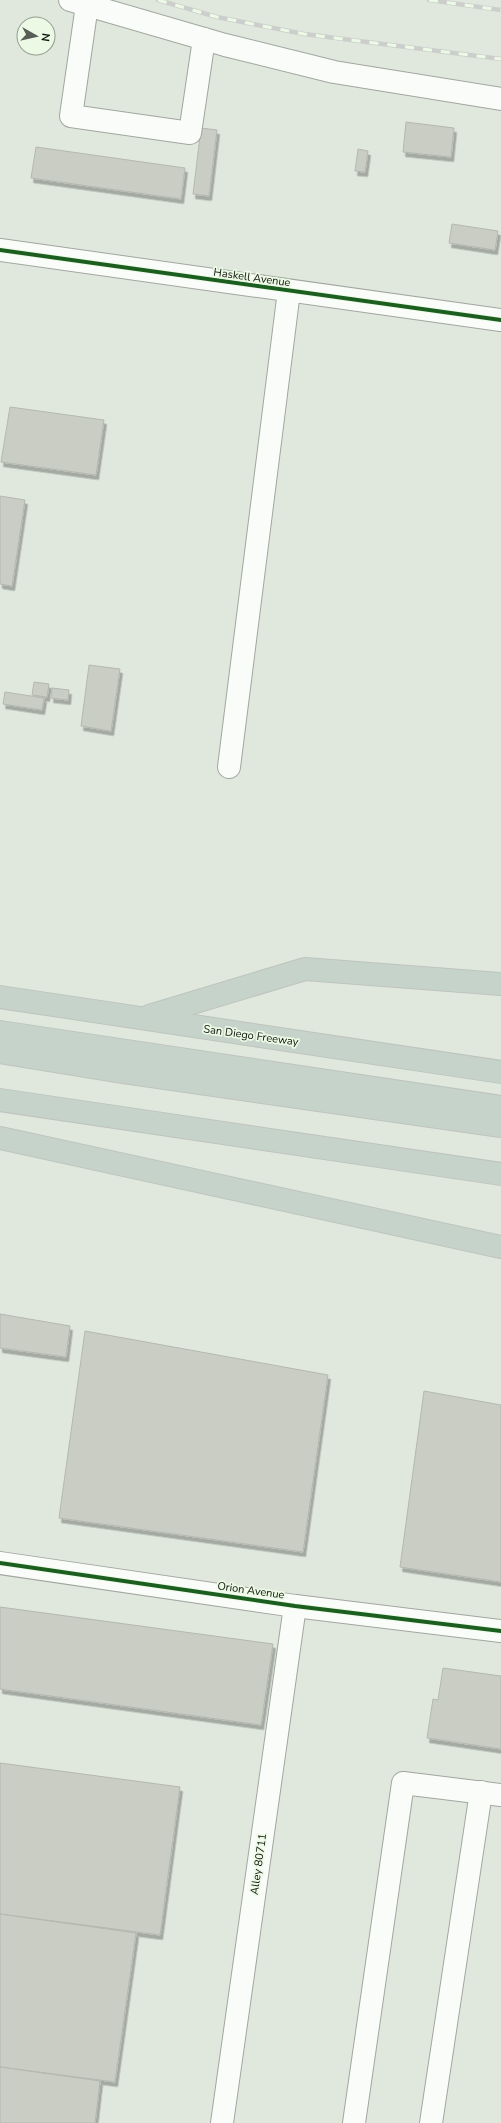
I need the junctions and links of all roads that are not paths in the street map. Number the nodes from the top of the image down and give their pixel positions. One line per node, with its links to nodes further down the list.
1 (79, 2): 2 (street); 2 (street)
2 (204, 39): 3 (street)
3 (501, 99)
4 (0, 250): 5 (street, Haskell Avenue)
5 (289, 291): 6 (street, Haskell Avenue); 7 (street)
6 (501, 320)
7 (230, 767)
8 (501, 984): 10 (highway)
9 (0, 997): 10 (highway, San Diego Freeway)
10 (142, 1018): 13 (highway, San Diego Freeway)
11 (0, 1032): 15 (highway)
12 (0, 1052): 16 (highway)
13 (501, 1072)
14 (0, 1100): 18 (highway)
15 (501, 1107)
16 (501, 1126)
17 (0, 1138): 19 (highway)
18 (501, 1174)
19 (501, 1248)
20 (0, 1563): 21 (street, Orion Avenue)
21 (295, 1606): 22 (street, Orion Avenue); 24 (street, Alley 80711)
22 (501, 1630)
23 (491, 1793): 25 (street); 26 (street)
24 (222, 2123)
25 (354, 2123)
26 (431, 2123)

